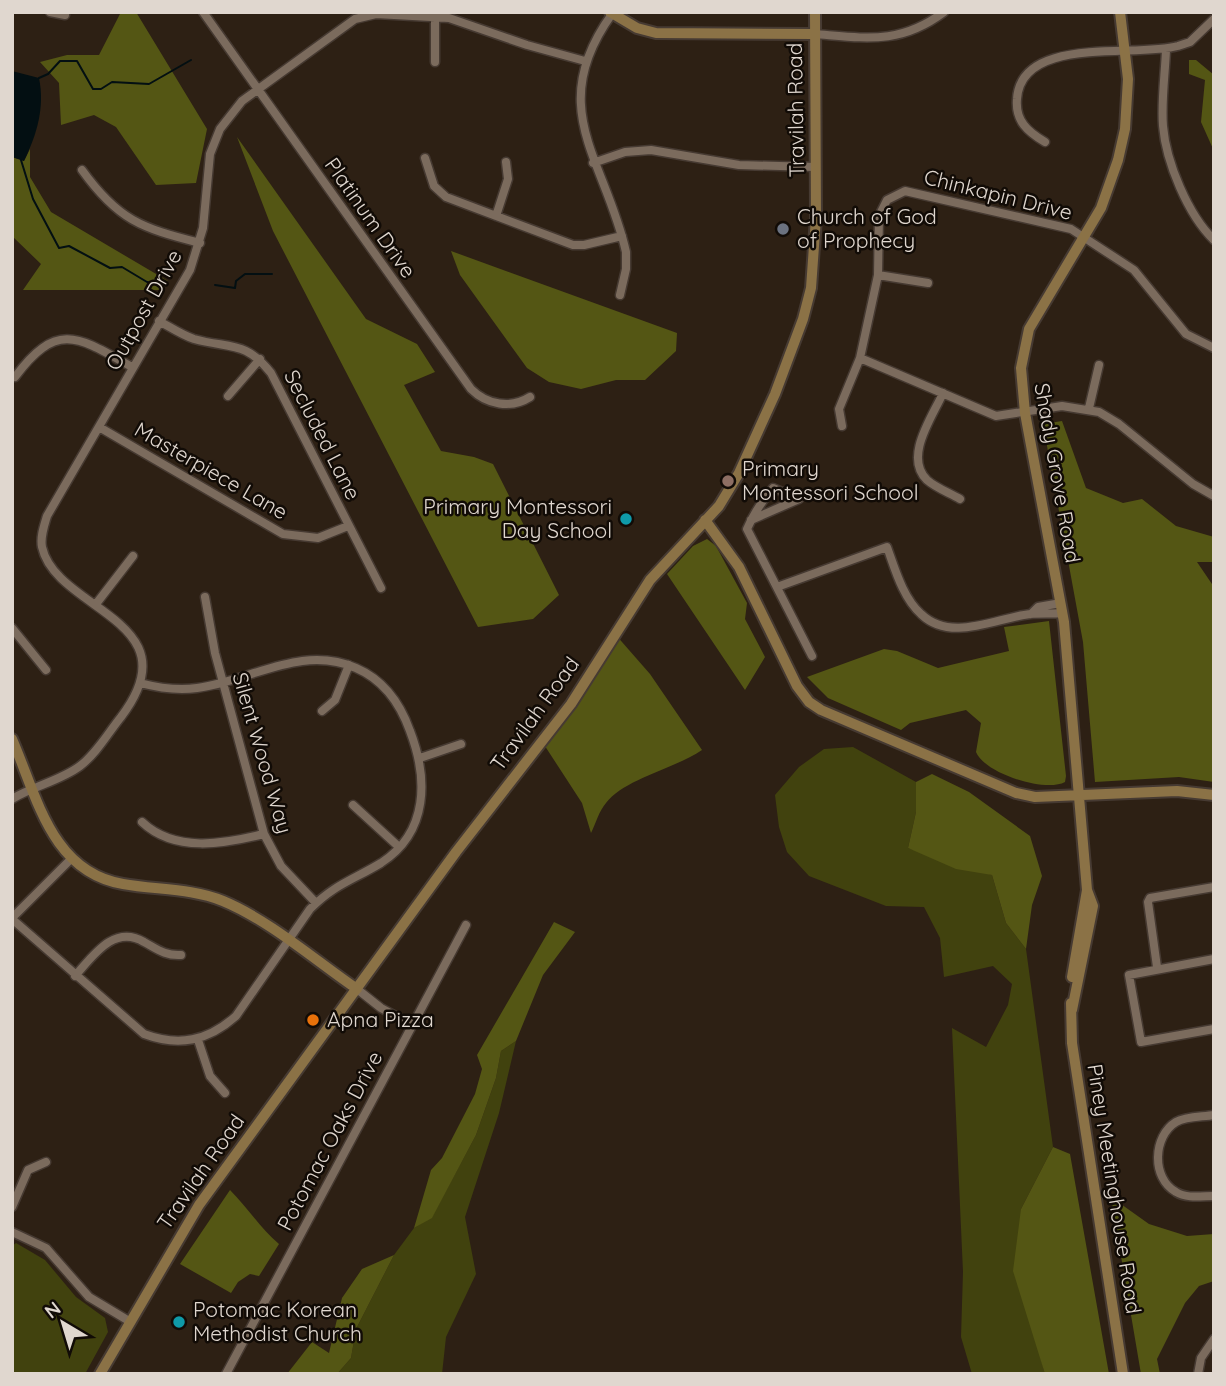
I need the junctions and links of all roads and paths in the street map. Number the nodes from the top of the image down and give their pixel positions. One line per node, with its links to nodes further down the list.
1 (50, 12): 7 (street)
2 (203, 12): 15 (street, Platinum Drive)
3 (815, 12): 10 (main road, Travilah Road)
4 (944, 12): 10 (street)
5 (1120, 12): 12 (main road, Shady Grove Road)
6 (611, 13): 10 (main road); 13 (street)
7 (65, 15)
8 (435, 16): 13 (street, Outpost Drive); 14 (street); 15 (street, Outpost Drive)
9 (1214, 19): 11 (street)
10 (814, 34): 20 (main road, Travilah Road)
11 (1166, 50): 12 (street); 23 (street)
12 (1125, 51): 16 (street); 26 (main road, Shady Grove Road)
13 (585, 61): 19 (street)
14 (435, 62)
15 (257, 89): 28 (street, Outpost Drive); 41 (street, Platinum Drive)
16 (1045, 142)
17 (425, 158): 22 (street)
18 (506, 162): 22 (street)
19 (593, 163): 20 (street); 25 (street)
20 (816, 167): 48 (main road, Travilah Road)
21 (82, 170): 28 (street)
22 (496, 216): 25 (street)
23 (1202, 225): 24 (street); 27 (street)
24 (1214, 226)
25 (622, 236): 31 (street)
26 (1084, 236): 29 (street, Chinkapin Drive); 33 (street, Chinkapin Drive); 43 (main road, Shady Grove Road)
27 (1214, 240)
28 (200, 243): 32 (street, Outpost Drive)
29 (878, 275): 30 (street); 34 (street, Chinkapin Drive)
30 (928, 283)
31 (620, 295)
32 (159, 321): 35 (street, Secluded Lane); 37 (street, Outpost Drive)
33 (1214, 348)
34 (860, 358): 39 (street); 44 (street, Chinkapin Drive)
35 (260, 359): 40 (street); 50 (street, Secluded Lane)
36 (1099, 365): 42 (street)
37 (132, 367): 38 (street); 45 (street, Outpost Drive)
38 (15, 377)
39 (943, 393): 43 (street); 47 (street)
40 (228, 396)
41 (530, 397)
42 (1089, 408): 43 (street); 46 (street)
43 (1025, 413): 56 (main road, Shady Grove Road)
44 (842, 426)
45 (99, 427): 50 (street, Masterpiece Lane); 55 (street, Outpost Drive)
46 (1214, 496)
47 (960, 499)
48 (705, 520): 68 (main road); 85 (main road, Travilah Road)
49 (751, 520): 49 (street); 52 (street)
50 (348, 526): 53 (street, Secluded Lane)
51 (133, 556): 55 (street)
52 (777, 587): 56 (street); 58 (street)
53 (381, 589)
54 (205, 597): 61 (street, Silent Wood Way)
55 (96, 604): 62 (street, Outpost Drive)
56 (1062, 608): 68 (main road, Shady Grove Road)
57 (12, 628): 60 (street)
58 (812, 656)
59 (349, 665): 61 (street); 63 (street); 66 (street)
60 (46, 670)
61 (223, 681): 62 (street); 73 (street, Silent Wood Way)
62 (139, 683): 67 (street)
63 (322, 711)
64 (12, 739): 67 (main road)
65 (461, 744): 66 (street)
66 (420, 758): 74 (street)
67 (33, 788): 70 (street); 75 (main road)
68 (1078, 796): 69 (main road); 99 (main road, Piney Meetinghouse Road)
69 (1214, 796)
70 (12, 799)
71 (353, 805): 74 (street)
72 (142, 822): 73 (street)
73 (264, 834): 77 (street, Silent Wood Way)
74 (399, 847): 77 (street)
75 (71, 859): 78 (street); 80 (main road)
76 (1214, 887): 83 (street)
77 (316, 903): 80 (street)
78 (12, 918): 84 (street)
79 (466, 925): 86 (street, Potomac Oaks Drive)
80 (288, 942): 85 (main road); 88 (street)
81 (181, 955): 84 (street)
82 (1214, 958): 83 (street)
83 (1157, 967): 87 (street)
84 (75, 976): 88 (street)
85 (357, 989): 86 (street); 95 (main road, Travilah Road)
86 (412, 1025): 98 (street, Potomac Oaks Drive)
87 (1214, 1030)
88 (198, 1040): 89 (street)
89 (225, 1093)
90 (1214, 1115): 92 (street)
91 (46, 1162): 93 (street)
92 (1214, 1196)
93 (12, 1207)
94 (12, 1232): 95 (street)
95 (129, 1321): 97 (main road, Travilah Road)
96 (1214, 1339): 100 (street)
97 (100, 1374)
98 (226, 1374)
99 (1123, 1374)
100 (1198, 1374)

